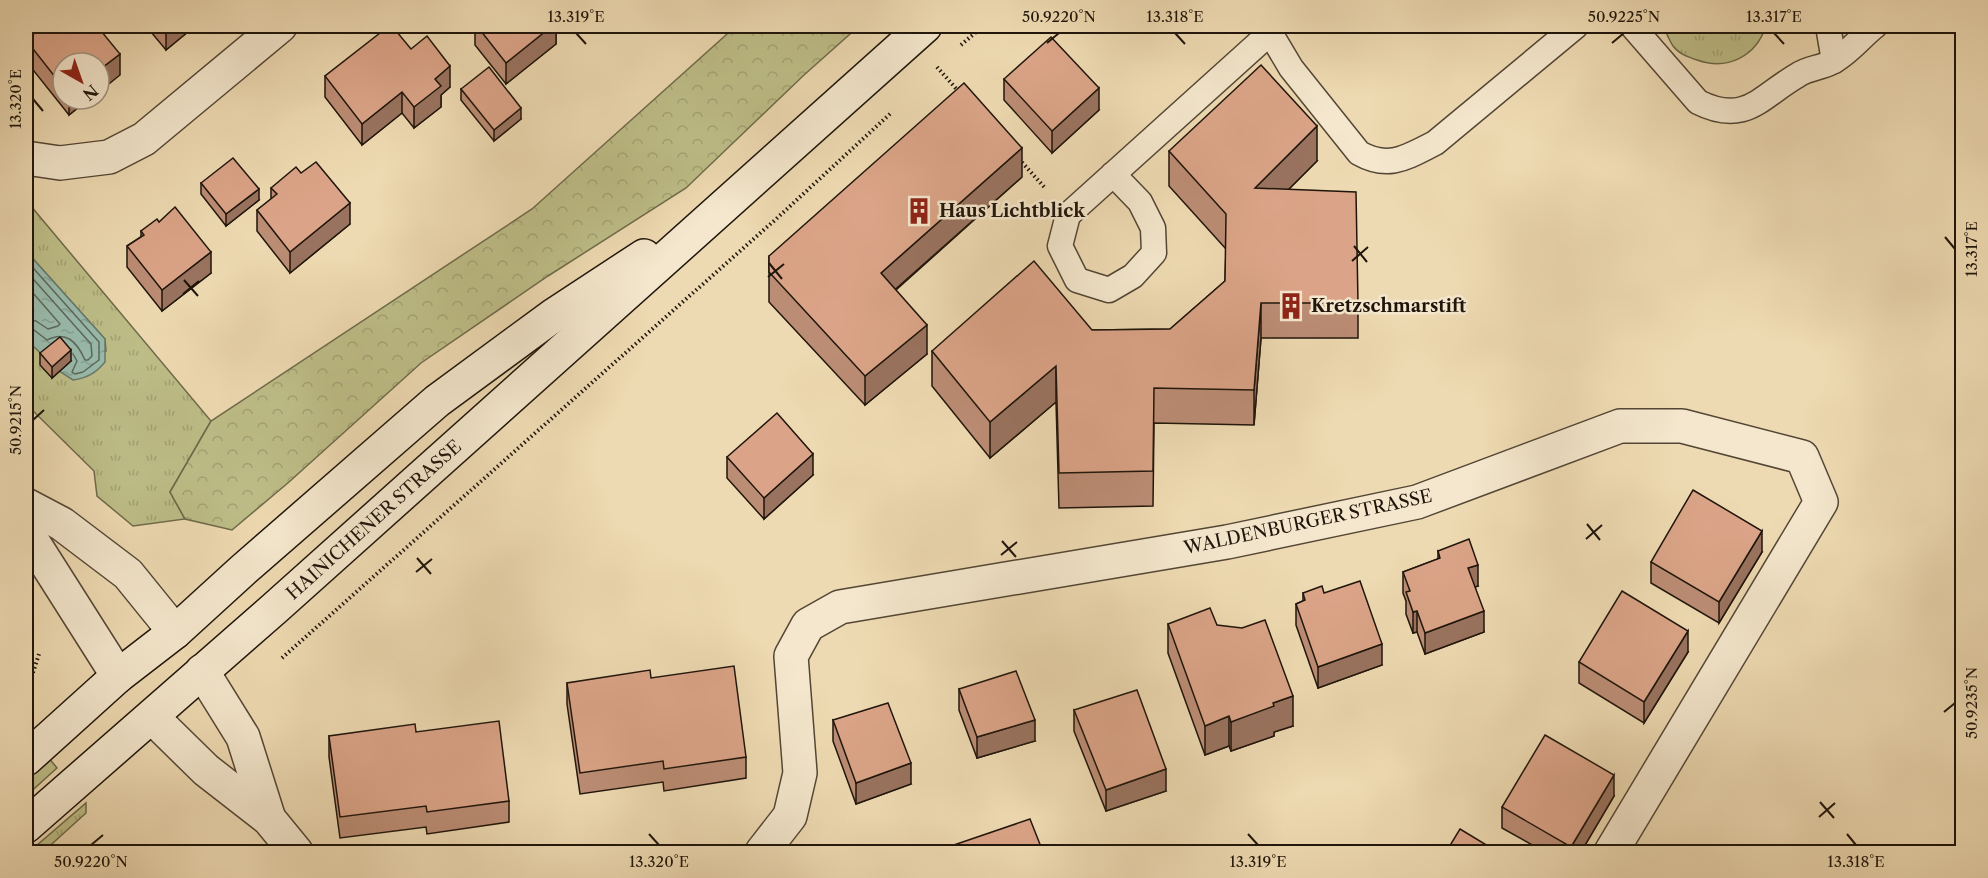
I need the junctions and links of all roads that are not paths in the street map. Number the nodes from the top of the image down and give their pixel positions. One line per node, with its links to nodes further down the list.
1 (280, 26): 9 (street)
2 (925, 26): 11 (street, HAINICHENER STRASSE)
3 (1576, 26): 7 (lane)
4 (1632, 26): 8 (lane)
5 (1828, 26): 8 (lane)
6 (1875, 26): 8 (lane)
7 (1269, 29): 10 (lane)
8 (1834, 61)
9 (26, 158)
10 (1113, 174): 10 (lane)
11 (720, 210): 14 (street, HAINICHENER STRASSE); 15 (street, HAINICHENER STRASSE)
12 (26, 506): 14 (street)
13 (26, 531): 16 (street)
14 (175, 632): 15 (street); 16 (street, HAINICHENER STRASSE)
15 (202, 671): 17 (street, HAINICHENER STRASSE); 19 (street)
16 (118, 676): 17 (street); 18 (street, HAINICHENER STRASSE)
17 (152, 717): 19 (street); 20 (street, HAINICHENER STRASSE)
18 (26, 759)
19 (269, 819): 21 (street)
20 (26, 826)
21 (296, 852)
22 (762, 852): 23 (street, WALDENBURGER STRASSE)
23 (1611, 852)

